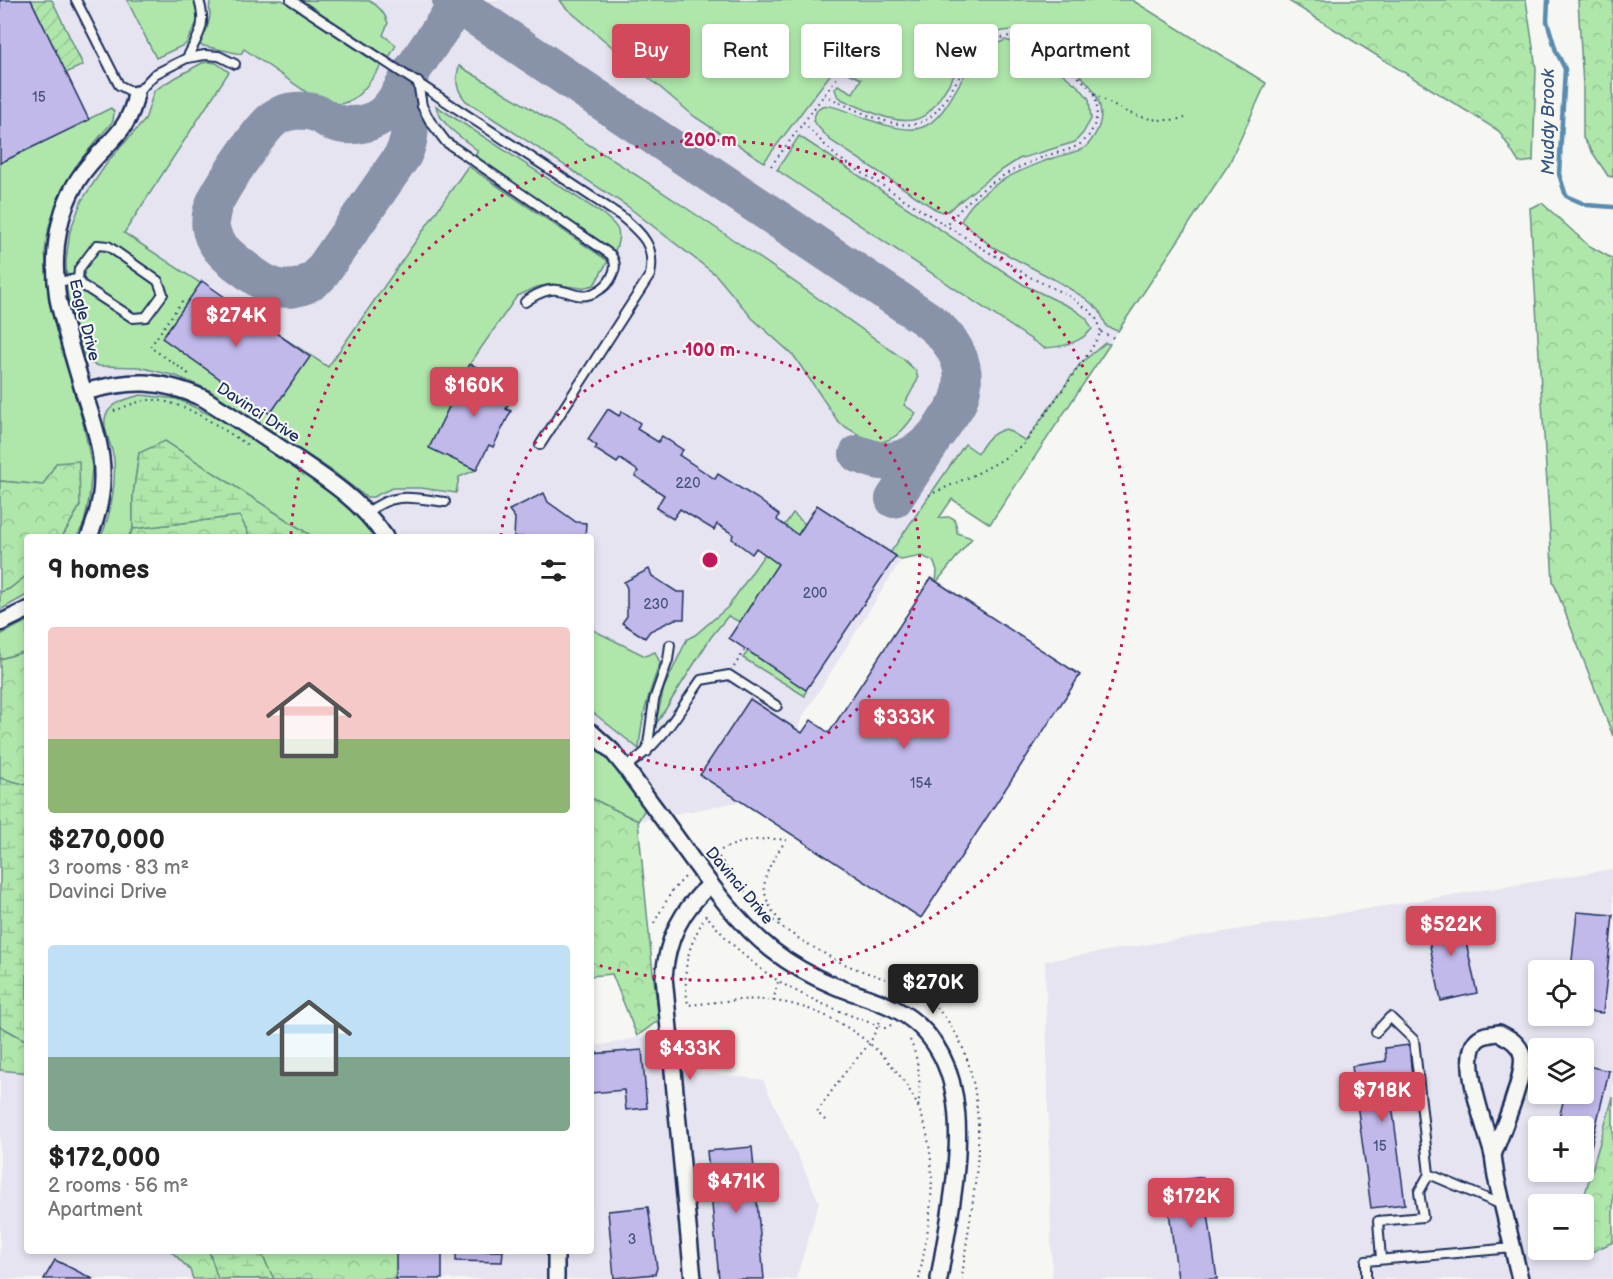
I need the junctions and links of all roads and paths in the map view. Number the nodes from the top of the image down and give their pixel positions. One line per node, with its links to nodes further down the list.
1 (76, 0): 9 (lane)
2 (200, 0): 4 (lane)
3 (291, 0): 7 (lane)
4 (187, 58): 5 (lane); 9 (lane)
5 (235, 64)
6 (837, 78): 10 (path)
7 (417, 82): 18 (lane); 25 (lane)
8 (1094, 93): 10 (path); 11 (path); 14 (path)
9 (136, 94): 16 (street, Eagle Drive)
10 (824, 95): 12 (path)
11 (1185, 118)
12 (803, 123): 13 (path); 14 (path)
13 (771, 166)
14 (947, 226): 19 (path)
15 (78, 279): 15 (lane); 16 (lane)
16 (55, 282): 22 (street, Eagle Drive)
17 (182, 301): 21 (path)
18 (525, 302)
19 (1101, 332): 20 (path); 27 (path)
20 (1114, 338)
21 (181, 389): 22 (street, Davinci Drive); 23 (path); 29 (street, Davinci Drive)
22 (84, 392): 30 (street, Eagle Drive)
23 (177, 406): 24 (path); 26 (path)
24 (114, 411)
25 (540, 444)
26 (253, 449)
27 (929, 495)
28 (445, 502): 29 (lane)
29 (367, 513): 31 (street, Davinci Drive)
30 (90, 534)
31 (383, 534)
32 (24, 611): 33 (street)
33 (0, 623)
34 (670, 645): 39 (lane)
35 (745, 649): 36 (path)
36 (729, 675): 37 (lane); 39 (lane)
37 (777, 706)
38 (594, 735): 40 (street, Davinci Drive)
39 (647, 752): 40 (lane)
40 (625, 766): 43 (street, Davinci Drive)
41 (716, 853): 45 (path)
42 (687, 876): 44 (path)
43 (710, 885): 48 (street, Davinci Drive); 65 (street)
44 (654, 923)
45 (784, 928)
46 (778, 982): 47 (path); 47 (path); 49 (path)
47 (773, 1001): 50 (path)
48 (887, 1005): 52 (path); 67 (street, Davinci Drive)
49 (825, 1006): 50 (path); 52 (path)
50 (822, 1014): 55 (path)
51 (897, 1022): 52 (path)
52 (879, 1026): 55 (path)
53 (1376, 1032): 59 (lane)
54 (908, 1036): 56 (path)
55 (870, 1043): 56 (path); 57 (path)
56 (918, 1109): 66 (path)
57 (825, 1119)
58 (1493, 1155): 58 (street); 60 (street)
59 (1429, 1174): 60 (lane); 63 (lane)
60 (1502, 1205): 61 (street)
61 (1513, 1248): 63 (lane); 69 (street)
62 (556, 1254): 64 (street)
63 (1381, 1259): 68 (lane)
64 (556, 1279)
65 (693, 1279)
66 (919, 1279)
67 (939, 1279)
68 (1366, 1279)
69 (1520, 1279)

